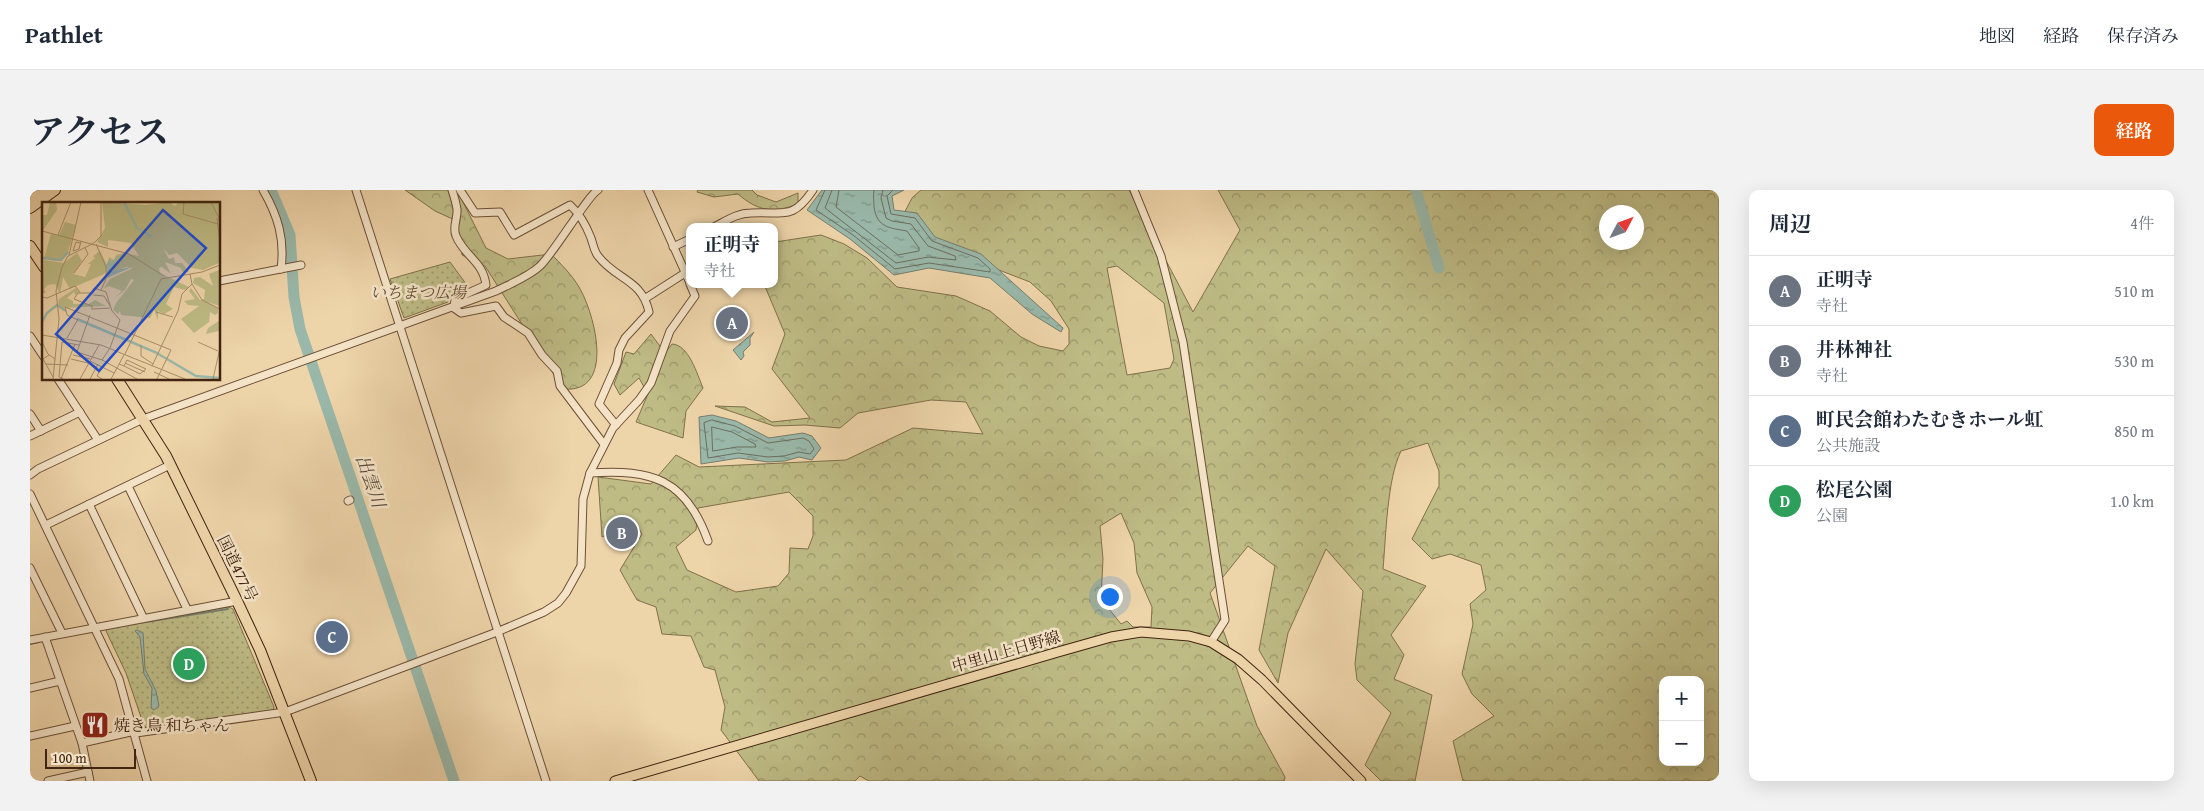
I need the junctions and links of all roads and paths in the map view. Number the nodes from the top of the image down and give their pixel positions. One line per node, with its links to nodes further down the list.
1 (43, 190): 11 (highway)
2 (55, 190): 12 (highway)
3 (263, 190): 20 (street)
4 (356, 190): 26 (street)
5 (452, 190): 25 (street)
6 (460, 190): 13 (street)
7 (648, 190): 17 (street)
8 (813, 190): 14 (street)
9 (1134, 190): 56 (street)
10 (594, 191): 13 (street)
11 (30, 199)
12 (30, 208)
13 (580, 214): 24 (street); 25 (street)
14 (721, 223)
15 (686, 241): 17 (street)
16 (30, 246): 18 (highway)
17 (673, 247): 21 (street)
18 (42, 264)
19 (301, 265): 20 (street)
20 (284, 269): 22 (street)
21 (685, 273): 24 (street)
22 (220, 281)
23 (692, 288): 34 (street)
24 (646, 298): 34 (street)
25 (454, 308): 26 (street); 38 (street)
26 (400, 327): 33 (street); 52 (street)
27 (30, 336): 28 (street)
28 (42, 354)
29 (59, 380): 31 (street)
30 (118, 380): 33 (highway, 国道477号)
31 (80, 412): 35 (street); 37 (street)
32 (30, 414): 35 (street)
33 (143, 419): 37 (street); 39 (highway, 国道477号)
34 (616, 425): 38 (street)
35 (41, 431): 36 (street)
36 (30, 436)
37 (98, 440): 41 (street)
38 (603, 444): 40 (street)
39 (170, 464): 42 (street); 48 (highway, 国道477号)
40 (590, 473): 46 (street); 52 (street)
41 (30, 475)
42 (128, 486): 44 (street); 49 (street)
43 (30, 494): 45 (street)
44 (89, 504): 45 (street); 50 (street)
45 (46, 525): 51 (street)
46 (708, 541)
47 (30, 568): 53 (street)
48 (237, 601): 49 (street); 59 (highway, 国道477号)
49 (187, 609): 50 (street)
50 (143, 617): 51 (street)
51 (94, 626): 53 (street); 61 (street)
52 (497, 632): 59 (street); 69 (street)
53 (62, 633): 54 (street)
54 (45, 637): 55 (street); 57 (street)
55 (30, 640)
56 (1211, 642): 70 (main road, 中里山上日野線); 71 (main road, 中里山上日野線)
57 (60, 681): 58 (street); 60 (street)
58 (30, 688)
59 (285, 712): 61 (street); 68 (highway, 国道477号)
60 (75, 726): 62 (street); 63 (street)
61 (135, 732): 63 (street); 67 (street)
62 (30, 736)
63 (82, 743): 64 (street)
64 (88, 772): 65 (street); 66 (street)
65 (48, 781)
66 (90, 781)
67 (147, 781)
68 (311, 781)
69 (546, 781)
70 (615, 781)
71 (1361, 781)

